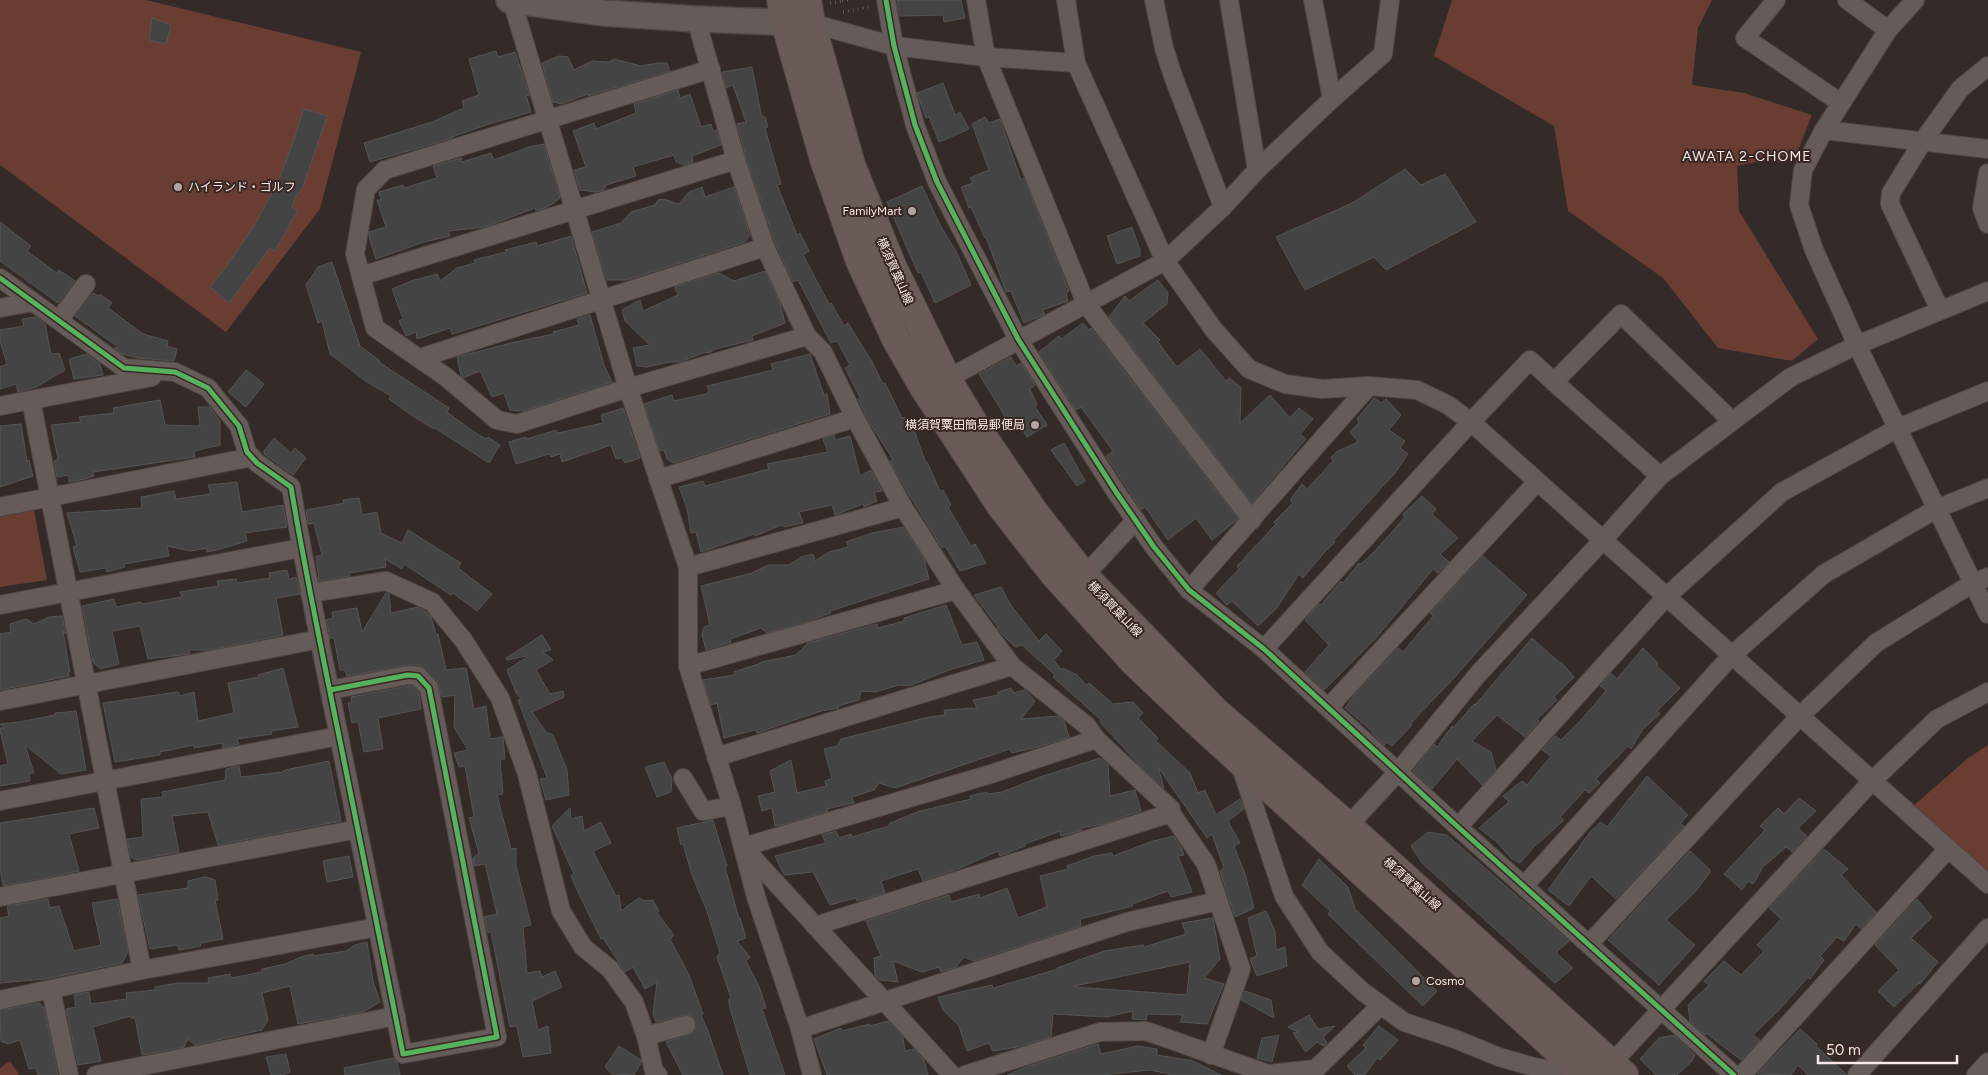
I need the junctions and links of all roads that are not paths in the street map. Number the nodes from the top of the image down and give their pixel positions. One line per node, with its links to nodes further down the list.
1 (886, 0): 15 (street)
2 (976, 0): 16 (street)
3 (1066, 0): 17 (street)
4 (1154, 0): 29 (street)
5 (1229, 0): 27 (street)
6 (1313, 0): 20 (street)
7 (1390, 0): 20 (street)
8 (1776, 0): 21 (street)
9 (1848, 0): 14 (street)
10 (1915, 0): 14 (street)
11 (510, 1): 13 (street); 22 (street)
12 (796, 11): 13 (street); 15 (street); 49 (main road, 横須賀葉山線); 97 (main road, 横須賀葉山線)
13 (696, 19): 19 (street)
14 (1888, 30): 21 (street)
15 (894, 46): 16 (street); 45 (street)
16 (986, 57): 17 (street); 40 (street)
17 (1076, 62): 33 (street)
18 (1988, 66): 24 (street)
19 (711, 69): 22 (street); 26 (street)
20 (1332, 99): 27 (street)
21 (1841, 103): 23 (street)
22 (548, 119): 30 (street); 34 (street)
23 (1824, 130): 24 (street); 46 (street)
24 (1923, 141): 25 (street); 42 (street)
25 (1988, 148)
26 (736, 160): 30 (street); 32 (street)
27 (1257, 170): 29 (street)
28 (1988, 173): 31 (street)
29 (1223, 207): 33 (street)
30 (574, 211): 34 (street); 38 (street)
31 (1988, 224)
32 (765, 247): 38 (street); 44 (street)
33 (1165, 262): 40 (street); 51 (street)
34 (360, 276): 47 (street)
35 (0, 278): 39 (street)
36 (86, 284): 43 (street)
37 (1988, 291): 42 (street)
38 (601, 301): 47 (street); 52 (street)
39 (34, 302): 41 (street); 43 (street)
40 (1086, 304): 45 (street); 70 (street)
41 (0, 308)
42 (1940, 310): 46 (street)
43 (59, 320): 48 (street)
44 (807, 336): 52 (street); 56 (street)
45 (1018, 339): 49 (street); 69 (street)
46 (1856, 344): 57 (street); 59 (street)
47 (420, 358): 52 (street)
48 (175, 372): 54 (street); 60 (street)
49 (947, 379): 74 (main road, 横須賀葉山線)
50 (1554, 382): 57 (street); 58 (street); 61 (street)
51 (1369, 386): 58 (street); 70 (street)
52 (628, 388): 62 (street)
53 (1988, 391): 59 (street)
54 (31, 400): 55 (street); 65 (street)
55 (0, 406)
56 (855, 418): 62 (street); 67 (street)
57 (1731, 420): 61 (street)
58 (1471, 422): 63 (street); 84 (street)
59 (1898, 428): 68 (street); 80 (street)
60 (252, 457): 65 (street); 72 (street)
61 (1660, 476): 71 (street)
62 (658, 479): 73 (street)
63 (1537, 482): 71 (street); 92 (street)
64 (1988, 488): 68 (street)
65 (50, 497): 66 (street); 78 (street)
66 (0, 507)
67 (903, 507): 73 (street); 76 (street)
68 (1936, 509): 75 (street); 85 (street)
69 (1136, 520): 74 (street); 77 (street)
70 (1252, 520): 77 (street)
71 (1602, 541): 80 (street); 98 (street)
72 (301, 548): 78 (street); 79 (street)
73 (688, 567): 86 (street)
74 (1084, 576): 105 (main road, 横須賀葉山線)
75 (1981, 580): 82 (street); 93 (street)
76 (956, 590): 86 (street); 87 (street)
77 (1189, 590): 84 (street)
78 (68, 592): 81 (street); 88 (street)
79 (310, 593): 83 (street); 128 (street)
80 (1666, 598): 85 (street); 106 (street)
81 (0, 605)
82 (1988, 614)
83 (320, 639): 88 (street); 89 (street)
84 (1264, 649): 92 (street)
85 (1731, 656): 93 (street); 112 (street)
86 (688, 666): 96 (street)
87 (1012, 666): 95 (street); 96 (street)
88 (86, 684): 91 (street); 100 (street)
89 (330, 690): 94 (street); 125 (street)
90 (1988, 692): 101 (street)
91 (0, 701)
92 (1328, 708): 98 (street)
93 (1799, 716): 101 (street); 118 (street)
94 (339, 736): 100 (street); 107 (street)
95 (1096, 739): 104 (street); 108 (street)
96 (716, 757): 103 (street)
97 (1239, 759): 123 (street); 140 (main road, 横須賀葉山線)
98 (1398, 772): 105 (street); 106 (street)
99 (683, 778): 103 (street)
100 (105, 781): 102 (street); 110 (street)
101 (1872, 781): 109 (street); 124 (street)
102 (0, 801)
103 (732, 806): 108 (street)
104 (1171, 812): 114 (street); 115 (street)
105 (1348, 826): 131 (main road, 横須賀葉山線)
106 (1458, 827): 112 (street)
107 (358, 829): 110 (street); 116 (street)
108 (743, 847): 115 (street); 127 (street)
109 (1948, 849): 111 (street); 142 (street)
110 (123, 874): 113 (street); 119 (street)
111 (1988, 884)
112 (1524, 886): 118 (street)
113 (0, 897)
114 (1218, 901): 122 (street); 129 (street)
115 (815, 926): 122 (street)
116 (378, 927): 119 (street); 125 (street)
117 (1988, 928): 143 (street)
118 (1589, 944): 124 (street)
119 (142, 970): 120 (street)
120 (51, 990): 121 (street); 134 (street)
121 (0, 1000)
122 (884, 1001): 127 (street); 137 (street)
123 (1381, 1005): 132 (street); 139 (street)
124 (1662, 1010): 131 (street); 141 (street)
125 (396, 1016): 135 (street)
126 (686, 1025): 128 (street)
127 (800, 1029): 136 (street)
128 (646, 1036): 133 (street)
129 (1211, 1055): 132 (street); 138 (street)
130 (1988, 1062): 144 (street)
131 (1610, 1071)
132 (1318, 1072)
133 (654, 1074)
134 (69, 1075)
135 (96, 1075)
136 (812, 1075)
137 (952, 1075)
138 (965, 1075)
139 (1574, 1075)
140 (1586, 1075)
141 (1734, 1075)
142 (1742, 1075)
143 (1857, 1075)
144 (1976, 1075)

